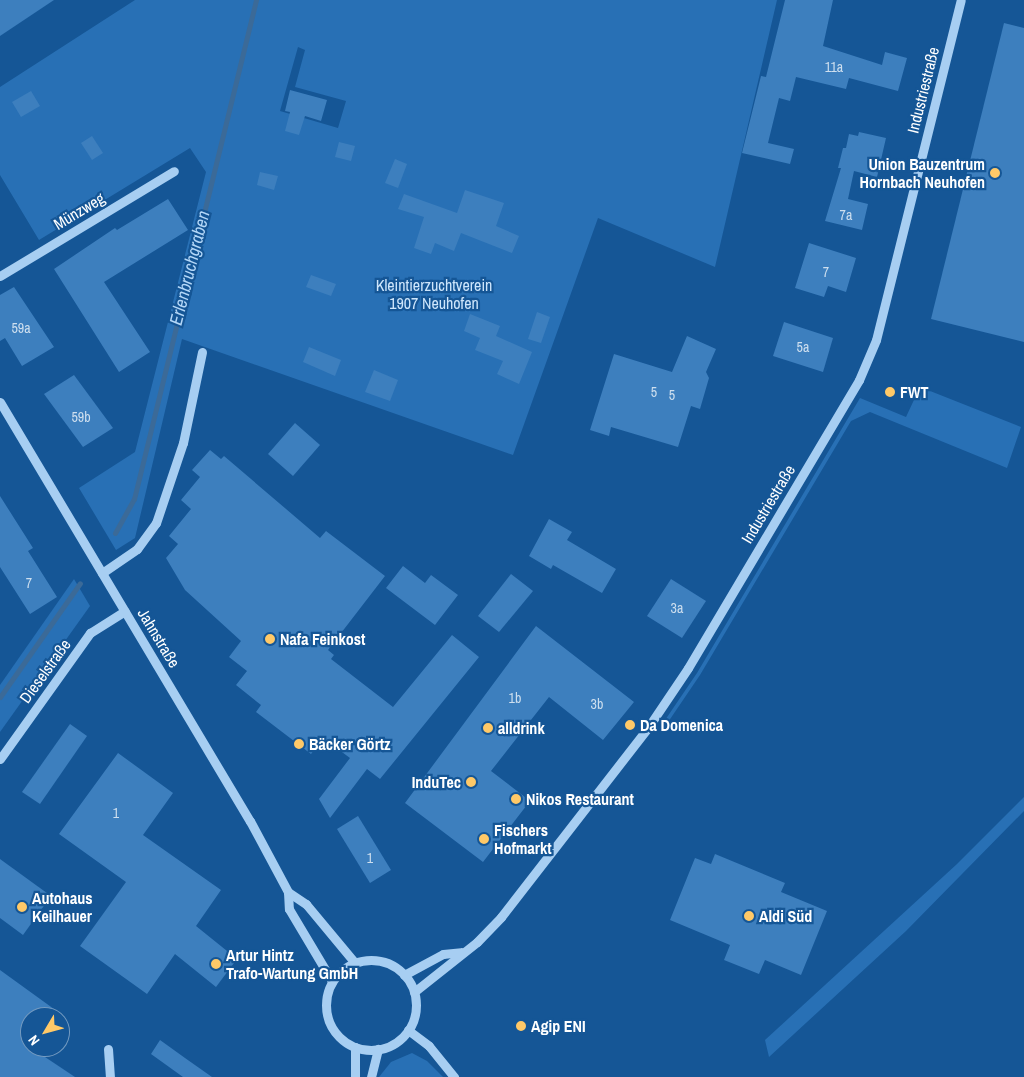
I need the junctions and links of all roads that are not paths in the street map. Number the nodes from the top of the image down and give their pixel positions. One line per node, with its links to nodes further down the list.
1 (961, 0): 10 (street, Industriestraße)
2 (174, 172): 3 (street, Münzweg)
3 (0, 276)
4 (202, 352): 6 (street)
5 (0, 402): 6 (street, Jahnstraße)
6 (102, 573): 7 (street, Jahnstraße)
7 (125, 611): 8 (street, Dieselstraße); 9 (street, Jahnstraße)
8 (0, 759)
9 (288, 892): 11 (street, Jahnstraße); 13 (street, Jahnstraße)
10 (461, 952): 12 (street, Industriestraße); 14 (street, Industriestraße)
11 (355, 963): 12 (street); 13 (street)
12 (404, 975): 14 (street)
13 (332, 981): 16 (street)
14 (414, 992): 15 (street)
15 (408, 1030): 18 (street); 22 (street)
16 (355, 1047): 18 (street); 20 (street)
17 (108, 1049): 19 (street)
18 (378, 1049): 21 (street)
19 (110, 1077)
20 (354, 1077)
21 (371, 1077)
22 (454, 1077)

